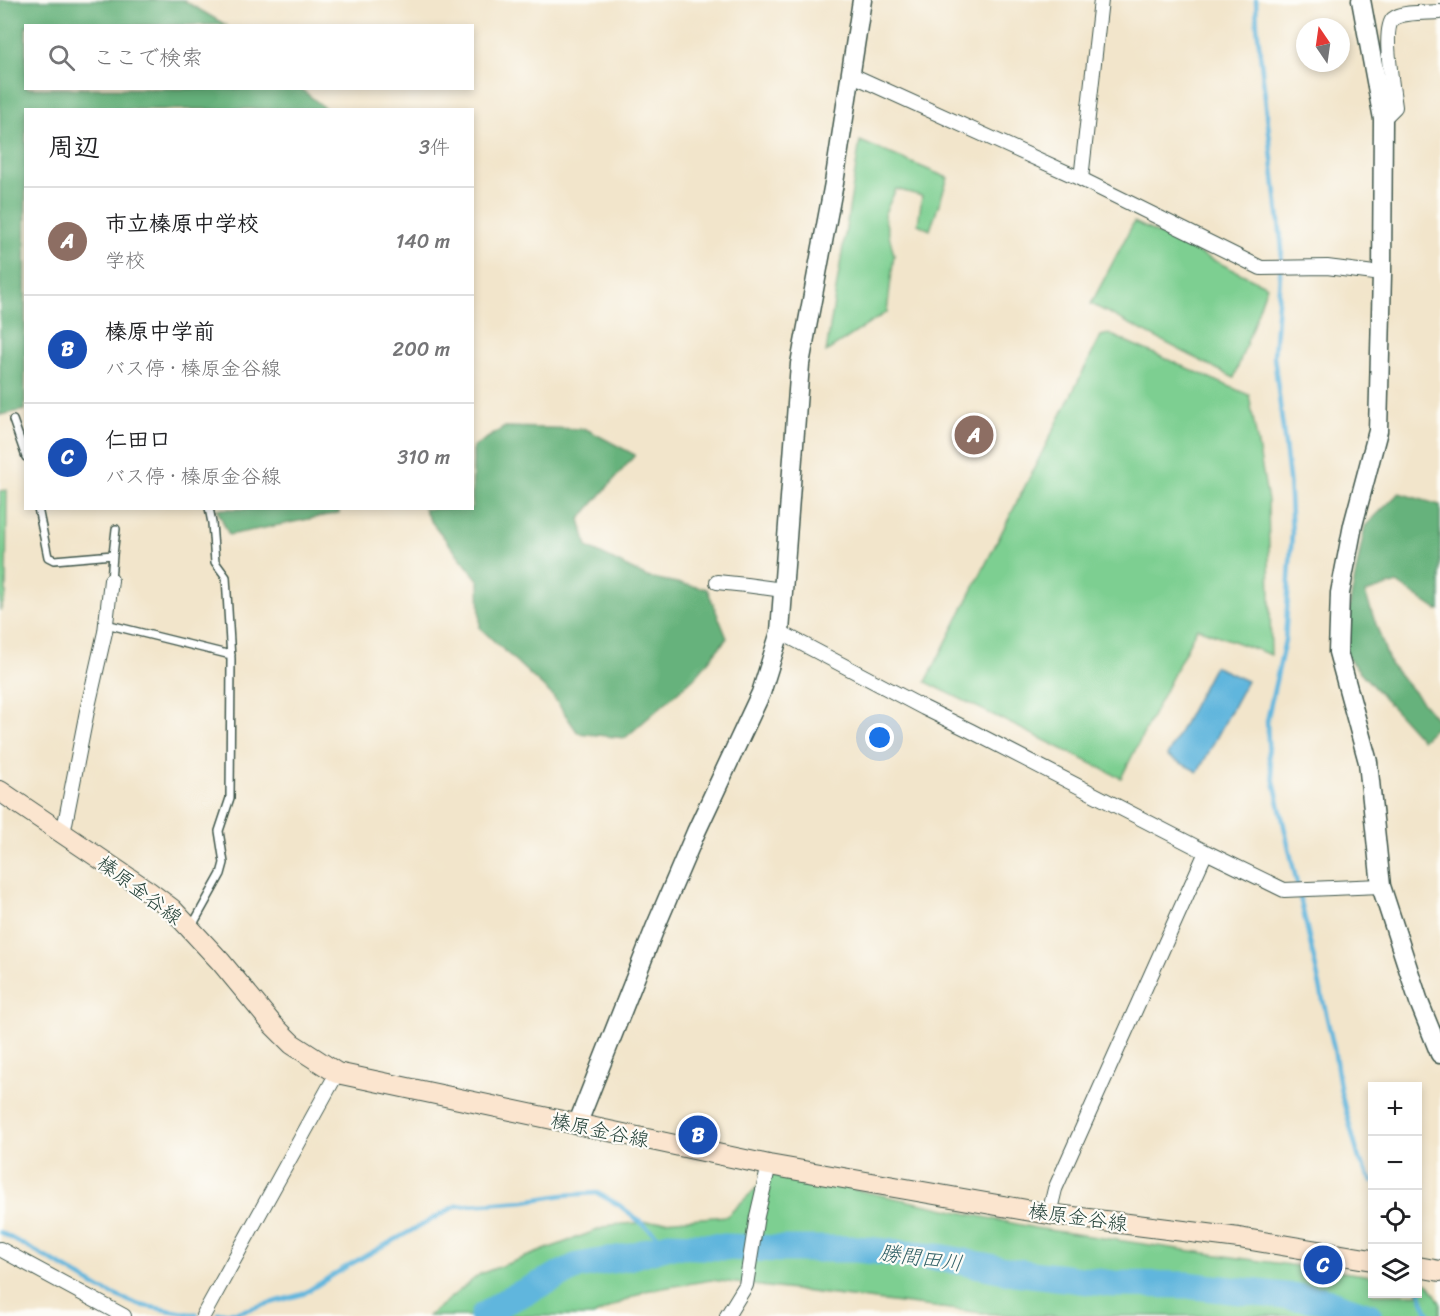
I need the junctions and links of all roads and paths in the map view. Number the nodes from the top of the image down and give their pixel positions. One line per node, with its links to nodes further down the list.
1 (862, 0): 5 (street)
2 (1101, 0): 7 (street)
3 (1361, 0): 6 (street)
4 (1440, 12): 6 (street)
5 (850, 75): 7 (street); 17 (street)
6 (1383, 119): 8 (street)
7 (1081, 179): 8 (street)
8 (1382, 274): 24 (street)
9 (13, 420): 10 (lane)
10 (24, 452)
11 (38, 510): 14 (lane)
12 (209, 510): 20 (lane)
13 (116, 529): 14 (lane)
14 (112, 555): 15 (lane)
15 (111, 580): 18 (street)
16 (717, 582): 17 (street)
17 (783, 590): 19 (street)
18 (106, 624): 20 (lane); 22 (street)
19 (780, 632): 23 (street); 28 (street)
20 (231, 655): 25 (lane)
21 (0, 791): 22 (main road, 榛原金谷線)
22 (63, 834): 25 (main road, 榛原金谷線)
23 (1206, 852): 24 (street); 30 (street)
24 (1381, 886): 26 (street)
25 (190, 928): 27 (main road, 榛原金谷線)
26 (1440, 1054)
27 (337, 1073): 28 (main road, 榛原金谷線); 34 (street)
28 (577, 1125): 29 (main road, 榛原金谷線)
29 (769, 1166): 30 (main road, 榛原金谷線); 35 (street)
30 (1049, 1214): 32 (main road, 榛原金谷線)
31 (0, 1249): 33 (street)
32 (1368, 1259)
33 (124, 1316)
34 (202, 1316)
35 (727, 1316)

